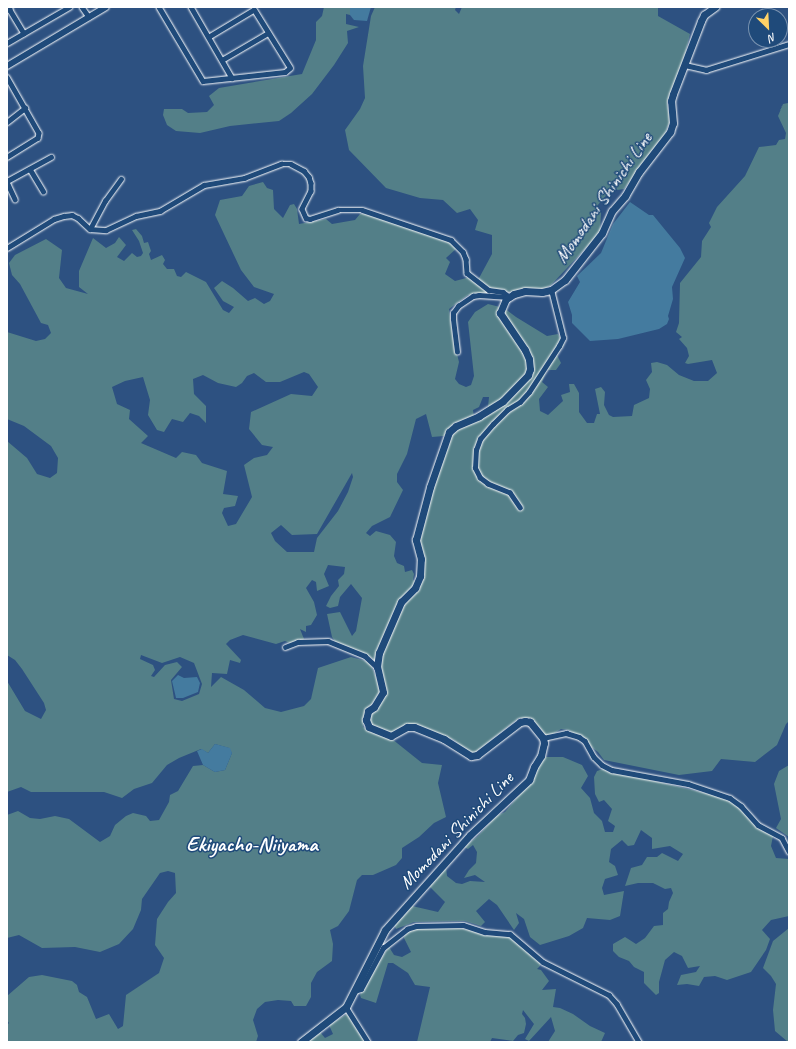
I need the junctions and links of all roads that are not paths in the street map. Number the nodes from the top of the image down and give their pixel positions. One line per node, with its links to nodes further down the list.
1 (69, 7): 9 (street)
2 (82, 7): 8 (street)
3 (106, 7): 8 (street)
4 (159, 7): 18 (street)
5 (191, 7): 11 (street)
6 (715, 7): 15 (main road, Momodani Shinichi Line)
7 (11, 8): 9 (street)
8 (88, 17): 16 (street)
9 (24, 33): 12 (street)
10 (268, 33): 11 (street); 14 (street); 18 (street)
11 (209, 36): 14 (street)
12 (7, 43)
13 (789, 44): 15 (street)
14 (222, 60): 18 (street)
15 (685, 65): 31 (main road, Momodani Shinichi Line)
16 (7, 66)
17 (7, 77): 19 (street)
18 (232, 78)
19 (9, 86): 20 (street)
20 (25, 108): 21 (street); 23 (street)
21 (7, 122)
22 (52, 157): 24 (street)
23 (7, 158)
24 (30, 169): 26 (street); 27 (street)
25 (122, 179): 29 (street)
26 (7, 182): 28 (street)
27 (42, 191)
28 (15, 199)
29 (90, 229): 30 (street); 32 (street)
30 (7, 248)
31 (551, 290): 32 (main road); 34 (street)
32 (510, 297): 33 (street); 36 (main road)
33 (457, 352)
34 (520, 508)
35 (285, 647): 36 (street)
36 (376, 667): 37 (main road, Momodani Shinichi Line)
37 (542, 738): 38 (street); 39 (main road, Momodani Shinichi Line)
38 (789, 851)
39 (355, 991): 40 (main road, Momodani Shinichi Line); 43 (street)
40 (346, 1007): 41 (main road, Momodani Shinichi Line); 42 (street)
41 (301, 1042)
42 (368, 1042)
43 (639, 1042)

